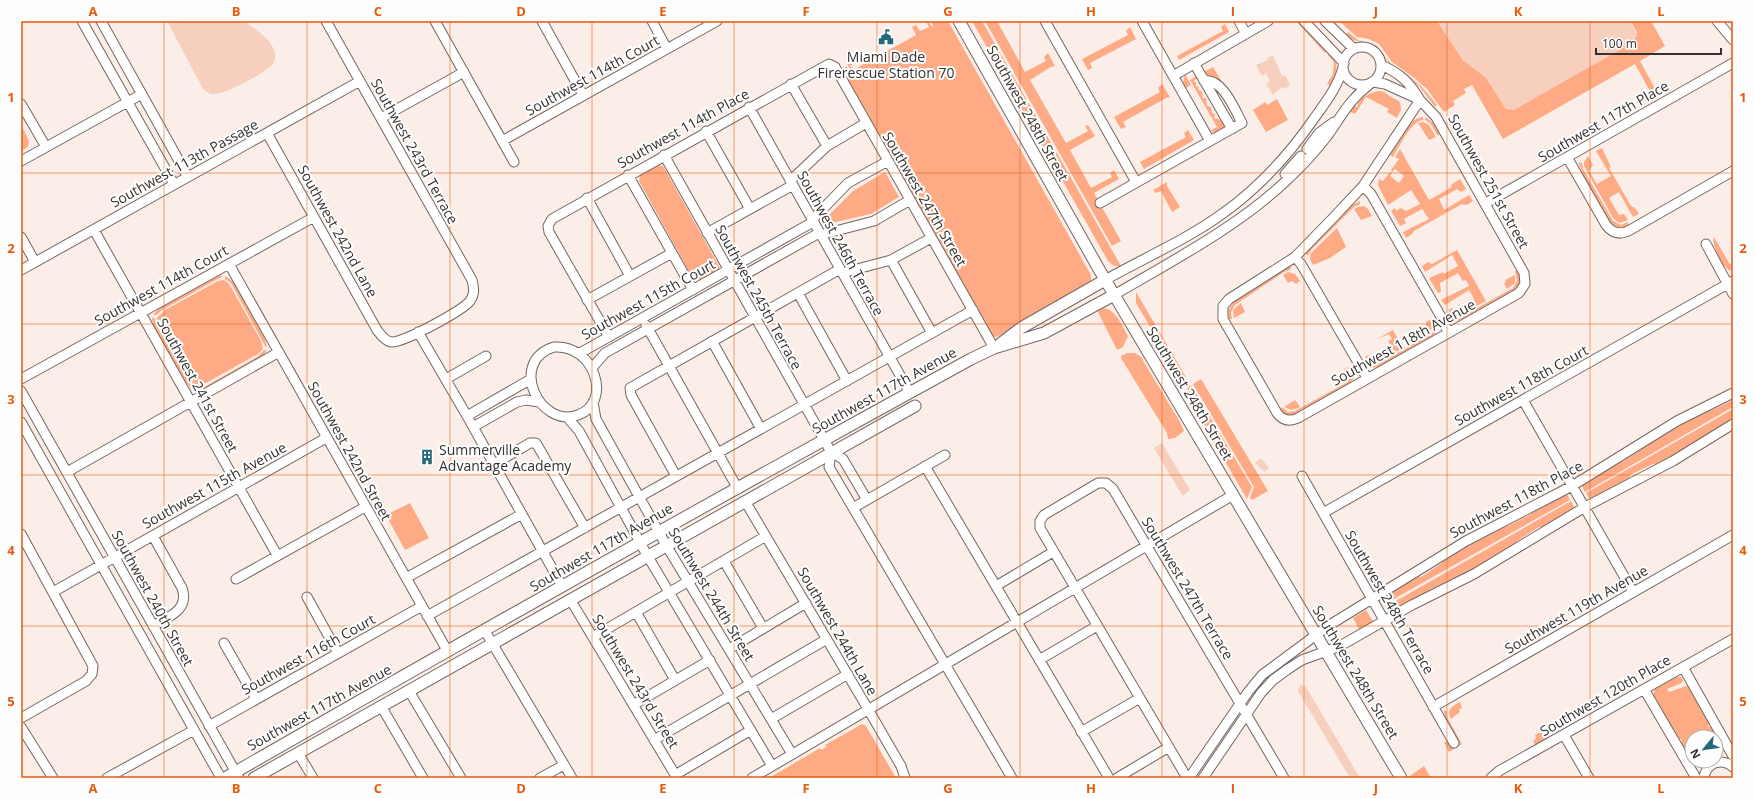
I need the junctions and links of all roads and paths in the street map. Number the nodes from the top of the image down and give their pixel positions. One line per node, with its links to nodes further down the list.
1 (82, 21): 33 (street)
2 (101, 21): 30 (street)
3 (326, 21): 27 (street, Southwest 243rd Terrace)
4 (435, 21): 25 (street)
5 (542, 21): 31 (street)
6 (652, 21): 18 (street)
7 (717, 21): 18 (street, Southwest 114th Court)
8 (959, 21): 83 (street, Southwest 248th Street)
9 (1045, 21): 55 (street)
10 (1142, 21): 26 (street)
11 (1239, 21): 16 (street)
12 (1268, 21): 16 (street)
13 (1304, 21): 24 (street)
14 (1325, 21): 19 (street)
15 (1717, 21): 17 (street)
16 (1246, 34): 20 (street)
17 (1733, 40)
18 (667, 49): 31 (street, Southwest 114th Court)
19 (1354, 49): 23 (street); 24 (street)
20 (1194, 63): 26 (street); 43 (street)
21 (1733, 63): 48 (street, Southwest 117th Place)
22 (831, 64): 29 (street, Southwest 114th Place); 38 (street, Southwest 247th Street)
23 (1381, 65): 28 (street); 32 (street, Southwest 251st Street)
24 (1344, 66): 28 (street); 41 (street, Southwest 117th Avenue)
25 (464, 72): 36 (street); 42 (street)
26 (1173, 76): 43 (street)
27 (360, 81): 36 (street, Southwest 243rd Terrace); 40 (street, Southwest 113th Passage)
28 (1371, 83): 32 (street, Southwest 251st Street); 37 (street, Southwest 117th Avenue)
29 (792, 84): 35 (street, Southwest 114th Place); 44 (street)
30 (142, 94): 33 (street); 54 (street)
31 (583, 96): 42 (street, Southwest 114th Court)
32 (1420, 100): 58 (street); 63 (street, Southwest 251st Street)
33 (128, 102): 45 (street); 57 (street)
34 (21, 104): 45 (street)
35 (749, 108): 39 (street, Southwest 114th Place); 56 (street, Southwest 246th Terrace)
36 (381, 118): 96 (street, Southwest 243rd Terrace)
37 (1337, 121): 46 (street); 59 (street, Southwest 117th Avenue)
38 (866, 123): 44 (street); 50 (street, Southwest 247th Street)
39 (706, 131): 47 (street, Southwest 114th Place); 64 (street)
40 (267, 133): 54 (street, Southwest 113th Passage); 65 (street, Southwest 242nd Lane)
41 (1302, 135): 46 (street); 83 (street, Southwest 117th Avenue)
42 (502, 141): 51 (street)
43 (1210, 141): 55 (street)
44 (827, 146): 56 (street)
45 (46, 147): 49 (street)
46 (1307, 149): 59 (street)
47 (664, 155): 53 (street, Southwest 114th Place); 68 (street, Southwest 245th Terrace)
48 (1568, 157): 52 (street); 63 (street, Southwest 117th Place)
49 (21, 161)
50 (888, 161): 61 (street, Southwest 247th Street); 66 (street, Southwest 115th Court)
51 (514, 162)
52 (1733, 171)
53 (628, 175): 60 (street, Southwest 114th Place); 73 (street)
54 (188, 177): 57 (street, Southwest 113th Passage)
55 (1136, 182): 62 (street)
56 (791, 183): 64 (street); 66 (street, Southwest 246th Terrace)
57 (174, 184): 67 (street, Southwest 113th Passage)
58 (1363, 186): 74 (street); 98 (street)
59 (1271, 194): 89 (street, Southwest 117th Avenue)
60 (587, 198): 81 (street); 90 (street, Southwest 114th Place)
61 (910, 200): 69 (street, Southwest 115th Court); 71 (street, Southwest 247th Street)
62 (1100, 203)
63 (1486, 203): 84 (street, Southwest 251st Street)
64 (750, 209): 68 (street)
65 (314, 216): 77 (street, Southwest 114th Court); 96 (street, Southwest 242nd Lane)
66 (813, 221): 69 (street, Southwest 246th Terrace); 78 (street, Southwest 115th Court)
67 (94, 230): 76 (street, Southwest 113th Passage); 92 (street, Southwest 241st Street)
68 (707, 232): 78 (street, Southwest 245th Terrace)
69 (820, 234): 80 (street, Southwest 246th Terrace); 82 (street, Southwest 115th Court)
70 (21, 237): 76 (street)
71 (931, 238): 75 (street); 91 (street, Southwest 247th Street)
72 (1706, 244): 85 (street)
73 (672, 253): 81 (street); 86 (street)
74 (1294, 257): 108 (street); 108 (street, Southwest 118th Avenue)
75 (891, 260): 80 (street); 97 (street)
76 (35, 262): 79 (street, Southwest 113th Passage)
77 (229, 264): 92 (street, Southwest 114th Court); 102 (street, Southwest 242nd Street)
78 (727, 268): 82 (street, Southwest 245th Terrace); 86 (street, Southwest 115th Court)
79 (21, 270)
80 (841, 271): 87 (street); 105 (street, Southwest 246th Terrace)
81 (630, 276): 90 (street)
82 (734, 280): 93 (street, Southwest 245th Terrace); 95 (street, Southwest 115th Court)
83 (1105, 280): 89 (street, Southwest 248th Street); 101 (street, Southwest 117th Avenue)
84 (1526, 281): 98 (street, Southwest 118th Avenue)
85 (1730, 282): 88 (street); 116 (street, Southwest 118th Court)
86 (693, 290): 94 (street, Southwest 115th Court)
87 (798, 293): 93 (street); 112 (street)
88 (1733, 294)
89 (1114, 295): 101 (street, Southwest 117th Avenue); 143 (street, Southwest 248th Street)
90 (587, 300): 99 (street)
91 (973, 310): 97 (street); 101 (street, Southwest 247th Street)
92 (141, 312): 109 (street, Southwest 114th Court); 119 (street, Southwest 241st Street)
93 (755, 317): 100 (street); 120 (street, Southwest 245th Terrace)
94 (643, 318): 95 (street); 99 (street, Southwest 115th Court)
95 (648, 328): 106 (street); 107 (street, Southwest 115th Court)
96 (418, 332): 110 (street)
97 (932, 333): 105 (street)
98 (1448, 333): 108 (street, Southwest 118th Avenue)
99 (609, 337): 103 (street, Southwest 115th Court)
100 (712, 341): 106 (street); 127 (street)
101 (994, 348): 114 (street, Southwest 117th Avenue)
102 (279, 352): 119 (street); 130 (street, Southwest 242nd Street)
103 (580, 353): 107 (street); 111 (street)
104 (486, 356): 110 (street)
105 (889, 357): 112 (street); 114 (street, Southwest 246th Terrace)
106 (669, 365): 133 (street); 138 (street)
107 (592, 368): 118 (street)
108 (1367, 378)
109 (21, 379)
110 (446, 379): 122 (street)
111 (531, 379): 117 (street); 122 (street)
112 (847, 381): 120 (street)
113 (21, 391): 128 (street, Southwest 240th Street)
114 (910, 392): 131 (street, Southwest 117th Avenue)
115 (1733, 393): 140 (street, Southwest 118th Place)
116 (1523, 400): 140 (street); 151 (street, Southwest 118th Court)
117 (539, 402): 123 (street); 126 (street)
118 (593, 402): 123 (street); 144 (street, Southwest 244th Street)
119 (192, 403): 137 (street); 141 (street, Southwest 241st Street)
120 (804, 405): 127 (street); 131 (street, Southwest 245th Terrace)
121 (915, 406): 132 (street, Southwest 117th Avenue)
122 (467, 416): 126 (street)
123 (567, 417): 148 (street)
124 (21, 422): 129 (street, Southwest 240th Street)
125 (1733, 424): 149 (street)
126 (473, 427): 135 (street)
127 (761, 429): 133 (street)
128 (44, 431): 129 (street); 137 (street, Southwest 240th Street)
129 (26, 434): 168 (street, Southwest 240th Street)
130 (326, 438): 141 (street, Southwest 115th Avenue); 147 (street, Southwest 242nd Street)
131 (824, 440): 132 (street, Southwest 245th Terrace); 142 (street, Southwest 117th Avenue)
132 (831, 452): 145 (street); 146 (street, Southwest 117th Avenue); 150 (street)
133 (718, 453): 138 (street); 142 (street)
134 (945, 454): 136 (street)
135 (494, 464): 152 (street); 153 (street)
136 (925, 466): 145 (street); 173 (street)
137 (67, 472): 166 (street, Southwest 240th Street)
138 (676, 476): 144 (street)
139 (1302, 476): 151 (street, Southwest 248th Terrace)
140 (1572, 486): 149 (street); 180 (street, Southwest 118th Place)
141 (239, 487): 157 (street, Southwest 115th Avenue); 164 (street, Southwest 241st Street)
142 (738, 488): 154 (street, Southwest 117th Avenue)
143 (1233, 495): 161 (street); 191 (street, Southwest 248th Street)
144 (640, 497): 148 (street); 154 (street, Southwest 244th Street)
145 (867, 500): 150 (street)
146 (745, 501): 158 (street, Southwest 244th Lane); 160 (street, Southwest 117th Avenue)
147 (365, 507): 164 (street); 169 (street, Southwest 242nd Street)
148 (622, 507): 153 (street); 159 (street)
149 (1585, 507): 176 (street); 185 (street)
150 (853, 508): 203 (street)
151 (1323, 513): 180 (street, Southwest 248th Terrace)
152 (522, 514): 162 (street); 169 (street)
153 (585, 528): 162 (street)
154 (658, 531): 159 (street, Southwest 117th Avenue); 160 (street, Southwest 244th Street)
155 (21, 534): 175 (street)
156 (1733, 535): 176 (street, Southwest 119th Avenue)
157 (153, 536): 166 (street, Southwest 115th Avenue); 187 (street)
158 (766, 536): 167 (street); 181 (street, Southwest 244th Lane)
159 (640, 542): 165 (street); 172 (street, Southwest 117th Avenue)
160 (666, 545): 165 (street, Southwest 117th Avenue); 171 (street, Southwest 244th Street)
161 (1147, 546): 163 (street, Southwest 247th Terrace); 174 (street); 213 (street, Southwest 247th Terrace)
162 (543, 551): 172 (street); 184 (street)
163 (1053, 552): 173 (street); 174 (street)
164 (277, 555): 170 (street)
165 (647, 555): 177 (street); 179 (street, Southwest 117th Avenue)
166 (114, 558): 168 (street, Southwest 115th Avenue); 187 (street, Southwest 240th Street)
167 (724, 561): 171 (street); 189 (street)
168 (101, 565): 175 (street, Southwest 115th Avenue); 223 (street, Southwest 240th Street)
169 (406, 578): 182 (street, Southwest 242nd Street)
170 (236, 579)
171 (690, 581): 177 (street); 197 (street, Southwest 244th Street)
172 (562, 586): 190 (street, Southwest 117th Avenue)
173 (996, 586): 186 (street)
174 (1075, 589): 186 (street); 188 (street)
175 (53, 592): 219 (street)
176 (1633, 592): 216 (street, Southwest 119th Avenue)
177 (668, 594): 183 (street); 201 (street)
178 (307, 597): 200 (street)
179 (570, 599): 192 (street, Southwest 243rd Street); 196 (street, Southwest 117th Avenue)
180 (1372, 600): 185 (street, Southwest 248th Terrace); 191 (street, Southwest 118th Place)
181 (806, 603): 189 (street); 194 (street, Southwest 244th Lane)
182 (422, 606): 184 (street, Southwest 242nd Street); 200 (street, Southwest 116th Court)
183 (636, 612): 192 (street); 206 (street)
184 (427, 616): 198 (street, Southwest 242nd Street)
185 (1384, 621): 199 (street); 216 (street, Southwest 248th Terrace)
186 (1017, 622): 202 (street); 203 (street)
187 (153, 626): 221 (street, Southwest 240th Street)
188 (1097, 626): 202 (street); 211 (street)
189 (763, 628): 197 (street)
190 (485, 631): 196 (street); 198 (street, Southwest 117th Avenue)
191 (1316, 635): 199 (street, Southwest 248th Street); 213 (street, Southwest 118th Place)
192 (593, 637): 214 (street, Southwest 243rd Street)
193 (1733, 638): 204 (street, Southwest 120th Place)
194 (827, 639): 205 (street, Southwest 244th Lane); 207 (street)
195 (224, 643): 212 (street)
196 (492, 644): 209 (street, Southwest 117th Avenue); 233 (street)
197 (729, 648): 207 (street, Southwest 244th Street)
198 (448, 652): 236 (street, Southwest 117th Avenue)
199 (1326, 652): 218 (street); 256 (street, Southwest 248th Street)
200 (338, 653): 212 (street, Southwest 116th Court)
201 (710, 660): 206 (street); 210 (street)
202 (1039, 660): 225 (street)
203 (944, 664): 217 (street); 250 (street)
204 (1683, 667): 208 (street, Southwest 120th Place); 232 (street)
205 (848, 674): 217 (street, Southwest 244th Lane); 220 (street)
206 (675, 680): 214 (street)
207 (750, 684): 210 (street); 220 (street, Southwest 244th Street)
208 (1644, 689): 226 (street, Southwest 120th Place); 259 (street)
209 (409, 691): 215 (street, Southwest 117th Avenue); 246 (street)
210 (731, 695): 224 (street); 227 (street)
211 (1140, 698): 225 (street); 229 (street)
212 (256, 699): 221 (street, Southwest 116th Court)
213 (1240, 703): 218 (street, Southwest 247th Terrace); 253 (street, Southwest 118th Place)
214 (634, 705): 227 (street, Southwest 243rd Street)
215 (381, 706): 230 (street, Southwest 117th Avenue); 245 (street)
216 (1433, 706): 228 (street, Southwest 248th Terrace)
217 (868, 709): 231 (street); 238 (street, Southwest 244th Lane)
218 (1246, 713): 254 (street); 255 (street, Southwest 247th Terrace)
219 (21, 718)
220 (771, 719): 231 (street, Southwest 244th Street)
221 (209, 726): 236 (street, Southwest 240th Street)
222 (21, 727): 239 (street)
223 (194, 730): 240 (street); 241 (street, Southwest 240th Street)
224 (751, 730): 234 (street); 237 (street)
225 (1081, 732): 251 (street)
226 (1564, 735): 257 (street, Southwest 120th Place); 258 (street)
227 (654, 740): 237 (street, Southwest 243rd Street)
228 (1454, 743)
229 (1169, 747): 252 (street); 253 (street)
230 (298, 753): 243 (street, Southwest 117th Avenue); 244 (street)
231 (792, 754): 234 (street)
232 (1733, 756)
233 (564, 764): 247 (street); 248 (street)
234 (772, 766): 249 (street)
235 (1733, 767): 260 (street)
236 (237, 775): 242 (street, Southwest 117th Avenue)
237 (676, 776)
238 (906, 777)
239 (53, 778)
240 (107, 778)
241 (221, 778)
242 (225, 778)
243 (254, 778)
244 (313, 778)
245 (423, 778)
246 (461, 778)
247 (540, 778)
248 (572, 778)
249 (752, 778)
250 (1012, 778)
251 (1109, 778)
252 (1117, 778)
253 (1188, 778)
254 (1203, 778)
255 (1284, 778)
256 (1401, 778)
257 (1491, 778)
258 (1589, 778)
259 (1696, 778)
260 (1704, 778)

